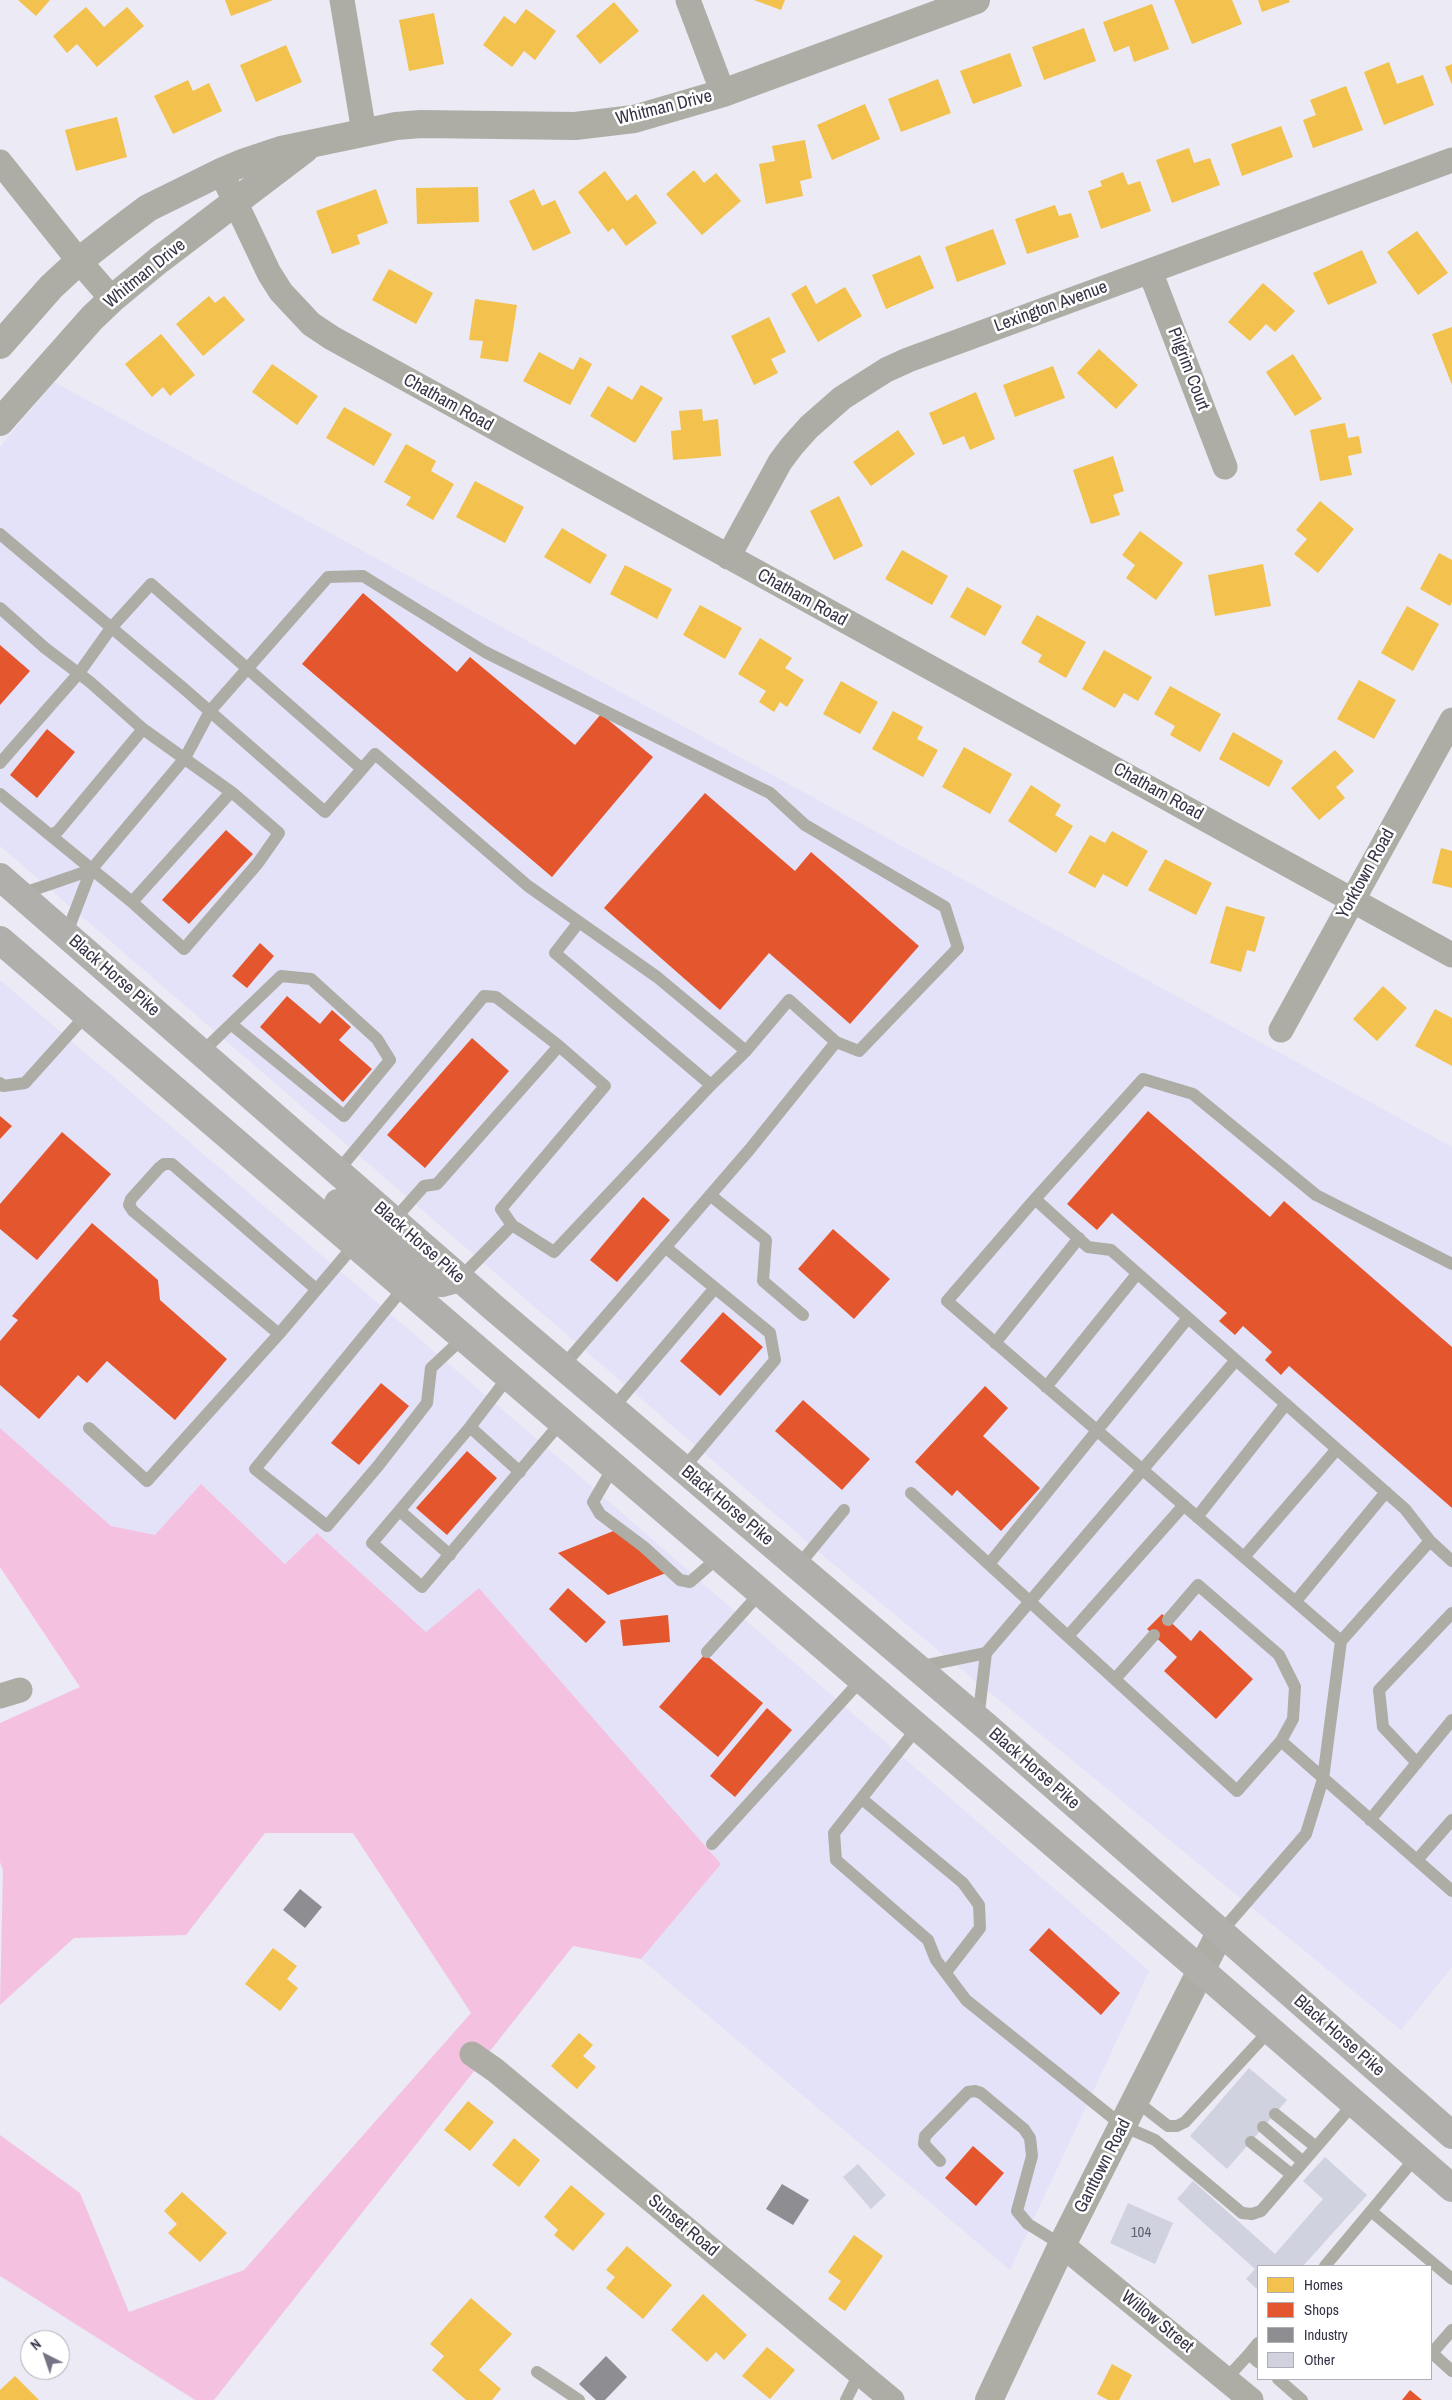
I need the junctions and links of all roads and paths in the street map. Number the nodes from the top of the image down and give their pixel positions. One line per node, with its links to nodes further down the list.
1 (342, 0): 5 (street)
2 (688, 0): 4 (street)
3 (976, 0): 4 (street, Whitman Drive)
4 (723, 93): 5 (street, Whitman Drive)
5 (364, 132): 6 (street, Whitman Drive)
6 (308, 146): 9 (street, Whitman Drive); 10 (street, Whitman Drive)
7 (1452, 160): 12 (street, Lexington Avenue)
8 (0, 162): 11 (street)
9 (220, 172): 10 (street, Chatham Road); 11 (street, Whitman Drive)
10 (235, 204): 13 (street, Whitman Drive); 18 (street, Chatham Road)
11 (79, 261): 13 (street); 14 (street, Whitman Drive)
12 (1150, 271): 16 (street, Pilgrim Court); 18 (street, Lexington Avenue)
13 (112, 299): 15 (street, Whitman Drive)
14 (0, 345)
15 (0, 422)
16 (1225, 467)
17 (0, 534): 20 (lane)
18 (728, 557): 34 (street, Chatham Road)
19 (0, 608): 22 (lane)
20 (111, 628): 21 (lane); 22 (lane); 23 (lane)
21 (247, 668): 23 (lane); 28 (lane); 43 (lane)
22 (79, 674): 25 (lane); 27 (lane)
23 (210, 711): 26 (lane); 28 (lane)
24 (1452, 720): 34 (street, Yorktown Road)
25 (143, 729): 26 (lane); 31 (lane)
26 (185, 758): 29 (lane); 32 (lane)
27 (0, 763)
28 (362, 769): 36 (lane)
29 (231, 792): 35 (lane); 35 (lane)
30 (0, 794): 31 (lane)
31 (50, 835): 32 (lane)
32 (92, 870): 33 (lane); 35 (lane); 37 (lane)
33 (10, 886): 37 (highway, Black Horse Pike)
34 (1352, 899): 39 (street, Chatham Road); 42 (street, Yorktown Road)
35 (132, 902)
36 (579, 922): 45 (lane); 48 (lane)
37 (66, 936): 46 (highway, Black Horse Pike)
38 (0, 940): 40 (highway)
39 (1452, 955)
40 (87, 1014): 47 (lane); 49 (highway)
41 (231, 1024): 41 (lane); 46 (lane)
42 (1281, 1030)
43 (836, 1042): 45 (lane); 51 (lane)
44 (559, 1046): 50 (lane); 53 (lane); 54 (lane)
45 (746, 1051): 48 (lane)
46 (202, 1052): 50 (highway, Black Horse Pike)
47 (0, 1083)
48 (710, 1084): 54 (lane)
49 (211, 1120): 56 (highway); 60 (highway)
50 (337, 1172): 53 (highway, Black Horse Pike)
51 (710, 1195): 57 (lane); 64 (lane)
52 (1035, 1199): 55 (lane); 58 (lane); 68 (lane)
53 (393, 1221): 60 (highway, Black Horse Pike)
54 (512, 1225): 60 (lane)
55 (1079, 1238): 59 (lane); 68 (lane)
56 (356, 1243): 61 (highway); 63 (lane)
57 (666, 1247): 62 (lane); 70 (lane)
58 (1452, 1264)
59 (1137, 1274): 65 (lane); 72 (lane)
60 (460, 1278): 70 (highway, Black Horse Pike)
61 (405, 1286): 67 (highway); 67 (lane)
62 (714, 1288): 74 (lane); 81 (lane)
63 (316, 1289): 66 (lane); 66 (lane)
64 (803, 1315)
65 (1188, 1318): 69 (lane); 78 (lane)
66 (279, 1334): 77 (lane)
67 (464, 1337): 71 (highway)
68 (995, 1343): 72 (lane)
69 (1236, 1360): 73 (lane); 82 (lane)
70 (563, 1366): 74 (highway, Black Horse Pike)
71 (509, 1376): 75 (highway); 76 (lane)
72 (1046, 1387): 78 (lane)
73 (1286, 1404): 79 (lane); 89 (lane)
74 (612, 1409): 81 (highway, Black Horse Pike)
75 (562, 1421): 80 (highway); 83 (lane)
76 (470, 1427): 83 (lane); 88 (lane)
77 (89, 1428)
78 (1097, 1430): 82 (lane); 95 (lane)
79 (1337, 1449): 84 (lane); 93 (lane)
80 (614, 1466): 92 (highway); 92 (lane)
81 (683, 1469): 96 (highway, Black Horse Pike)
82 (1143, 1470): 86 (lane); 99 (lane)
83 (520, 1472): 91 (lane)
84 (1386, 1492): 90 (lane); 98 (lane)
85 (911, 1493): 95 (lane)
86 (1184, 1505): 89 (lane); 103 (lane)
87 (844, 1510): 96 (lane)
88 (400, 1511): 91 (lane); 91 (lane)
89 (1197, 1517): 93 (lane)
90 (1430, 1541): 94 (lane); 104 (lane)
91 (450, 1556)
92 (720, 1556): 97 (highway)
93 (1244, 1557): 98 (lane)
94 (1452, 1561)
95 (989, 1564): 99 (lane)
96 (798, 1566): 107 (highway, Black Horse Pike)
97 (761, 1592): 105 (lane); 108 (highway)
98 (1296, 1601): 104 (lane)
99 (1031, 1602): 103 (lane); 106 (lane)
100 (1452, 1613): 114 (lane)
101 (1168, 1620): 113 (lane)
102 (1154, 1635): 109 (lane)
103 (1068, 1636): 109 (lane)
104 (1341, 1641): 115 (lane)
105 (707, 1652)
106 (986, 1653): 107 (lane); 110 (lane)
107 (916, 1667): 110 (highway, Black Horse Pike)
108 (862, 1679): 112 (highway); 119 (lane)
109 (1115, 1679): 113 (lane)
110 (978, 1720): 122 (highway, Black Horse Pike)
111 (1452, 1720): 114 (lane)
112 (918, 1727): 116 (lane); 123 (highway)
113 (1281, 1741): 115 (lane)
114 (1417, 1763): 117 (lane)
115 (1323, 1778): 117 (lane); 122 (lane)
116 (862, 1799): 124 (lane); 124 (lane)
117 (1370, 1820): 120 (lane)
118 (1452, 1820): 120 (lane)
119 (712, 1844)
120 (1417, 1860): 121 (lane)
121 (1452, 1891)
122 (1220, 1933): 123 (street, Ganttown Road); 132 (highway, Black Horse Pike)
123 (1202, 1971): 125 (highway); 127 (street, Ganttown Road)
124 (946, 1972): 130 (lane)
125 (1270, 2030): 127 (lane); 128 (highway)
126 (472, 2054): 151 (street, Sunset Road)
127 (1136, 2101): 130 (street, Ganttown Road)
128 (1354, 2103): 134 (lane); 135 (highway)
129 (1275, 2114): 134 (lane)
130 (1123, 2126): 138 (lane); 141 (street, Ganttown Road)
131 (1263, 2128): 137 (lane)
132 (1452, 2135)
133 (1251, 2142): 138 (lane)
134 (1316, 2147): 137 (lane)
135 (1416, 2157): 139 (highway); 140 (lane)
136 (940, 2161): 141 (lane)
137 (1304, 2162): 138 (lane)
138 (1292, 2175)
139 (1452, 2188)
140 (1371, 2211): 142 (lane); 143 (lane)
141 (1062, 2245): 152 (street, Willow Street); 157 (street, Ganttown Road)
142 (1329, 2265)
143 (1452, 2279)
144 (1452, 2330): 146 (lane)
145 (1257, 2346): 148 (lane)
146 (1432, 2352)
147 (1432, 2354): 149 (lane)
148 (1253, 2358): 152 (lane)
149 (1452, 2371)
150 (537, 2372): 154 (lane)
151 (860, 2372): 155 (lane); 156 (street, Sunset Road)
152 (1226, 2379): 158 (street, Willow Street)
153 (1279, 2380): 159 (lane)
154 (579, 2400)
155 (846, 2400)
156 (892, 2400)
157 (989, 2400)
158 (1250, 2400)
159 (1302, 2400)

